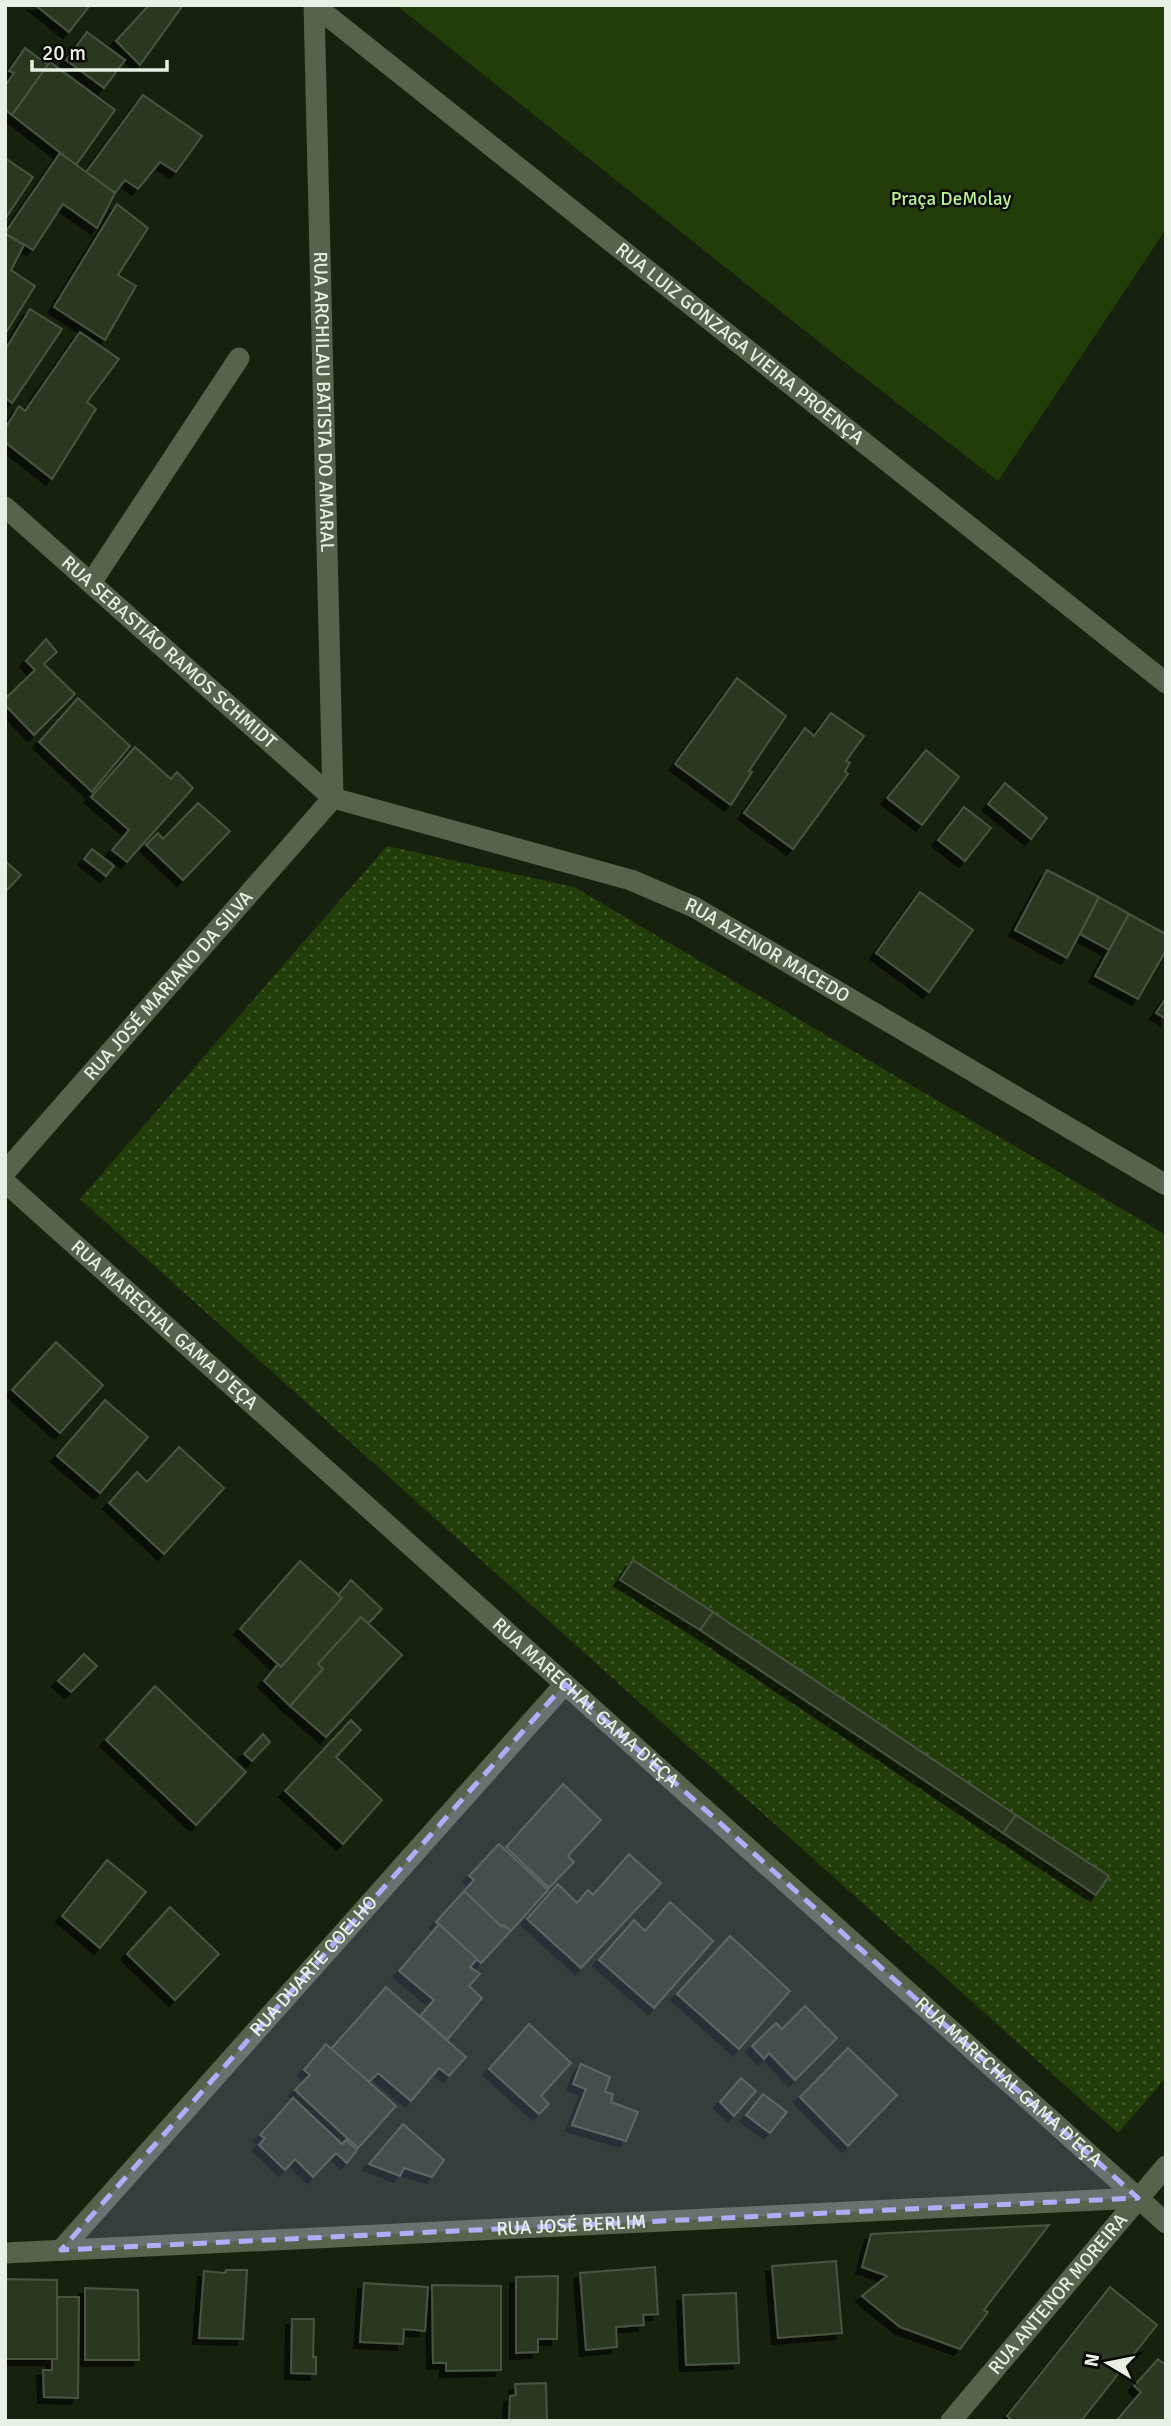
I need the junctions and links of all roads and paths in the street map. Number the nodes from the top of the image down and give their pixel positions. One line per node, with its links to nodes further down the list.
1 (314, 5): 5 (street, RUA LUIZ GONZAGA VIEIRA PROENÇA); 6 (street, RUA ARCHILAU BATISTA DO AMARAL)
2 (239, 358): 4 (street)
3 (5, 507): 4 (street, RUA SEBASTIÃO RAMOS SCHMIDT)
4 (91, 583): 6 (street, RUA SEBASTIÃO RAMOS SCHMIDT)
5 (1166, 683)
6 (333, 798): 7 (street, RUA JOSÉ MARIANO DA SILVA); 9 (street, RUA AZENOR MACEDO)
7 (5, 1172)
8 (5, 1182): 10 (street, RUA MARECHAL GAMA D'EÇA)
9 (1166, 1185)
10 (565, 1684): 12 (street, RUA MARECHAL GAMA D'EÇA); 14 (street, RUA DUARTE COELHO)
11 (1166, 2166): 12 (street, RUA ANTENOR MOREIRA)
12 (1138, 2198): 13 (street, RUA MARECHAL GAMA D'EÇA); 14 (street, RUA JOSÉ BERLIM); 16 (street, RUA ANTENOR MOREIRA)
13 (1166, 2222)
14 (61, 2250): 15 (street, RUA JOSÉ BERLIM)
15 (5, 2253)
16 (951, 2421)

